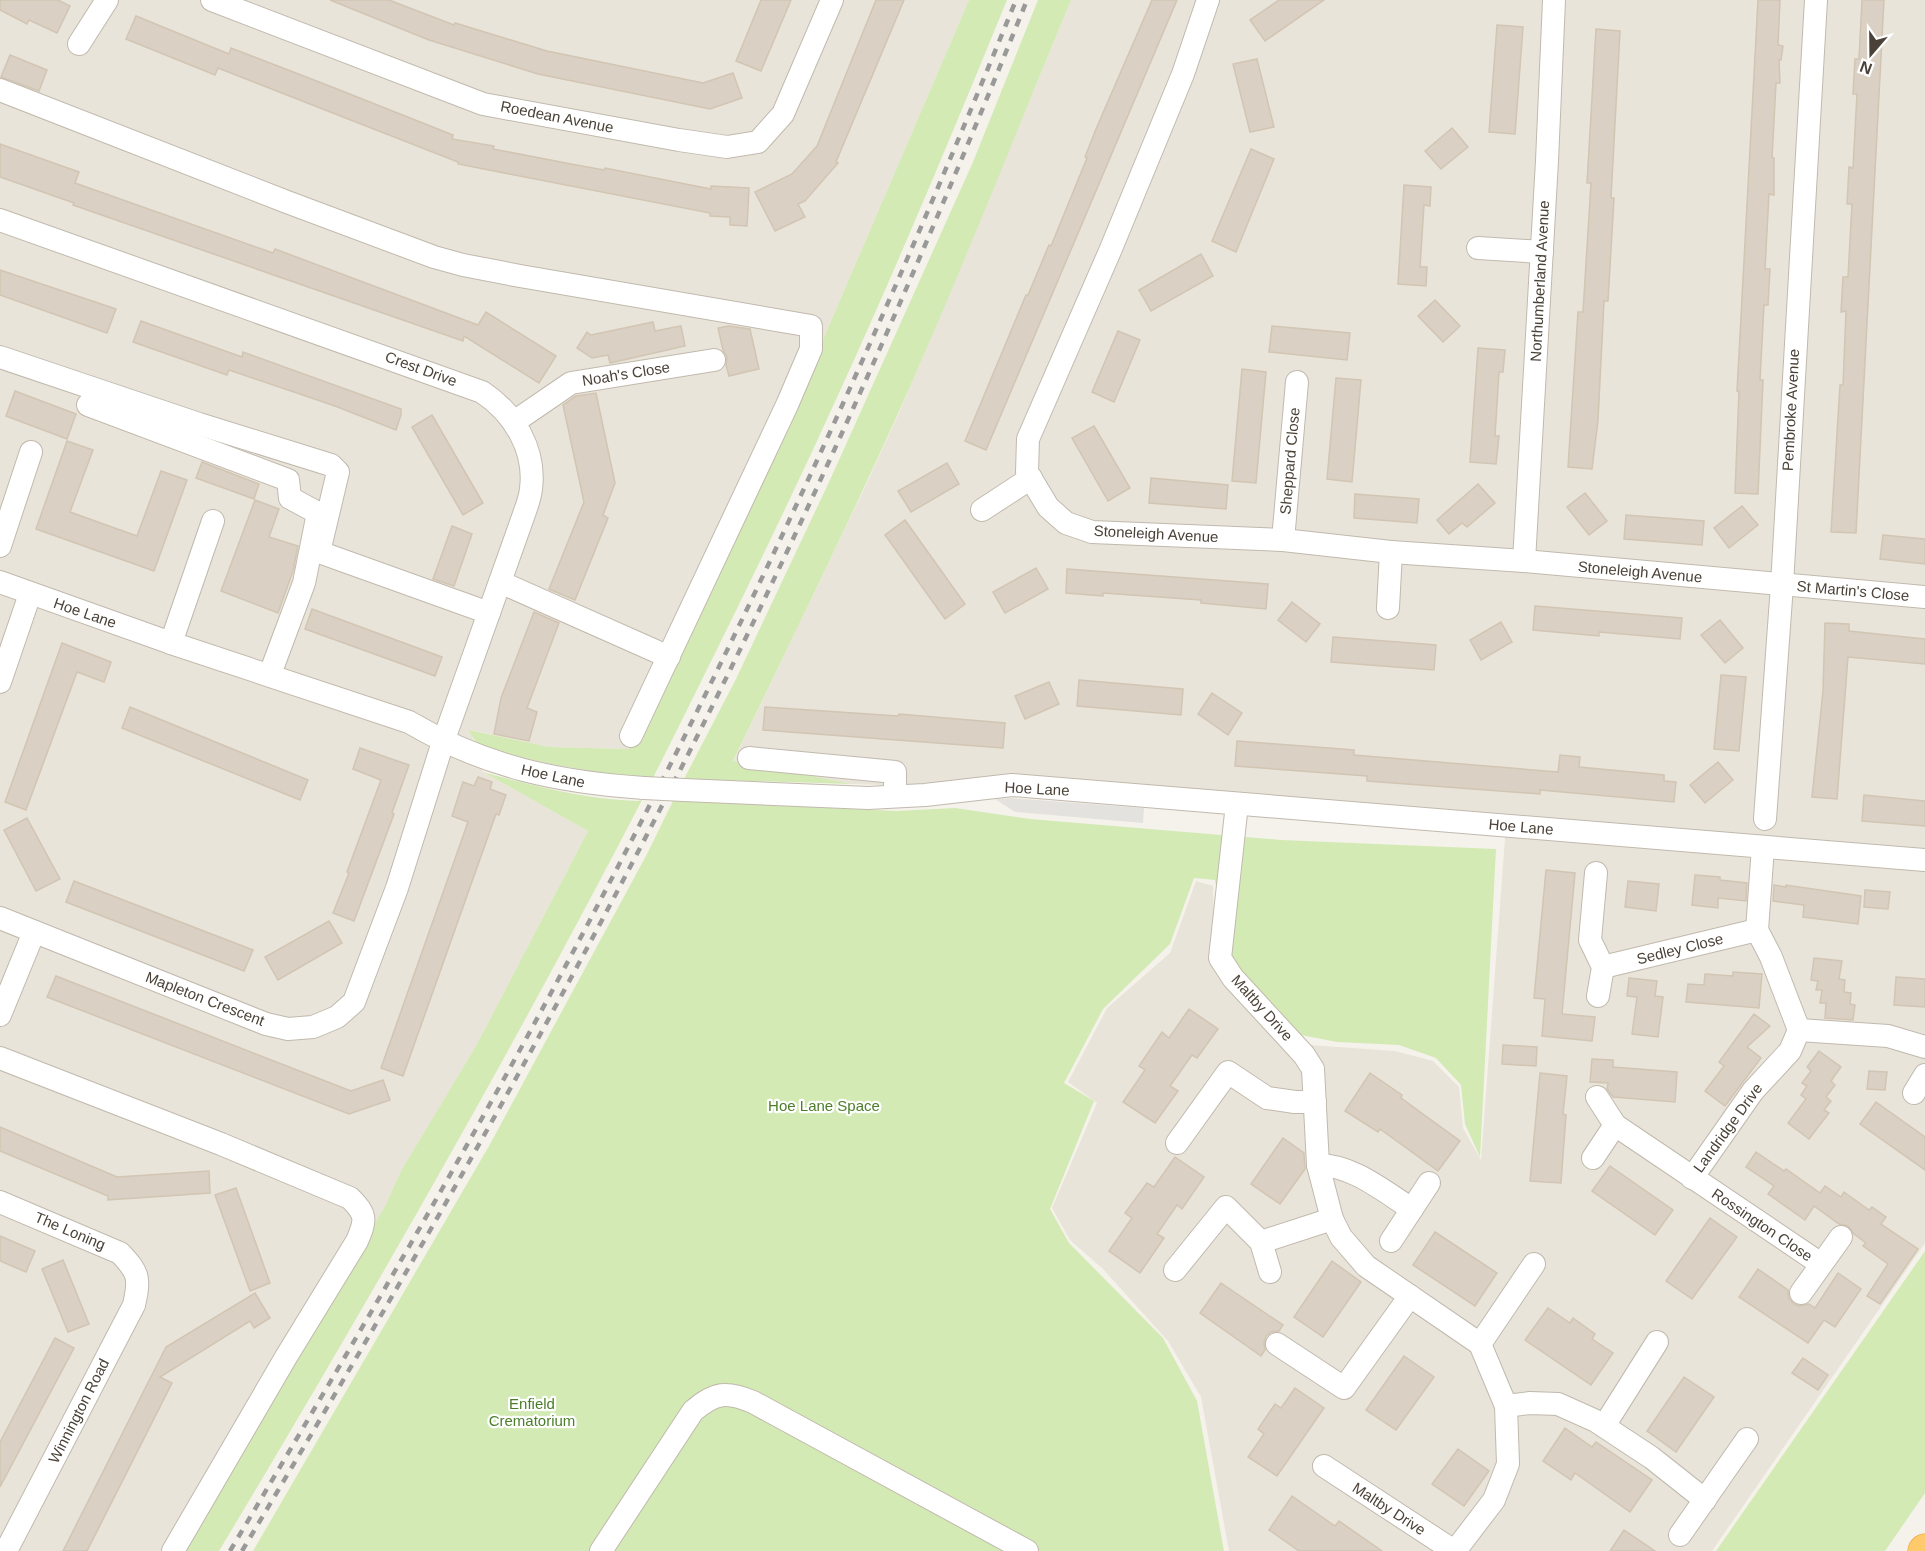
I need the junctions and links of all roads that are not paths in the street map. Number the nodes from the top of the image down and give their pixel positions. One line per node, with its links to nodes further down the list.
1 (107, 0): 7 (street)
2 (212, 0): 3 (street, Roedean Avenue)
3 (832, 0)
4 (1208, 0): 18 (street, Stoneleigh Avenue)
5 (1554, 0): 11 (street, Northumberland Avenue)
6 (1816, 0): 27 (street, Pembroke Avenue)
7 (79, 44)
8 (0, 90): 33 (street)
9 (0, 220): 16 (street, Crest Drive)
10 (1478, 248): 11 (street)
11 (1542, 252): 24 (street, Northumberland Avenue)
12 (0, 357): 31 (street)
13 (714, 360): 16 (street, Noah's Close)
14 (1298, 382): 21 (street, Sheppard Close)
15 (88, 405): 34 (street)
16 (514, 422): 26 (street, Crest Drive)
17 (31, 452): 22 (street)
18 (1030, 478): 19 (street); 21 (street, Stoneleigh Avenue)
19 (982, 510)
20 (213, 521): 32 (street)
21 (1283, 540): 23 (street, Stoneleigh Avenue)
22 (0, 546)
23 (1391, 552): 24 (street, Stoneleigh Avenue); 30 (street)
24 (1524, 561): 27 (street, Stoneleigh Avenue)
25 (0, 582): 28 (street, Hoe Lane)
26 (500, 582): 31 (street, Crest Drive); 33 (street)
27 (1782, 585): 29 (street, St Martin's Close); 41 (street, Pembroke Avenue)
28 (30, 594): 32 (street, Hoe Lane); 35 (street)
29 (1925, 597)
30 (1388, 608)
31 (489, 614): 37 (street, Crest Drive)
32 (171, 643): 34 (street, Hoe Lane)
33 (669, 657): 36 (street)
34 (270, 674): 37 (street, Hoe Lane)
35 (0, 682)
36 (631, 736)
37 (443, 742): 39 (street, Hoe Lane, bridge); 47 (street, Mapleton Crescent)
38 (749, 758): 39 (street)
39 (895, 796): 40 (street, Hoe Lane)
40 (1237, 804): 42 (street, Hoe Lane); 55 (street, Maltby Drive)
41 (1764, 819)
42 (1763, 847): 43 (street, Hoe Lane); 46 (street)
43 (1925, 860)
44 (1596, 873): 48 (street)
45 (0, 918): 47 (street, Mapleton Crescent)
46 (1757, 930): 48 (street, Sedley Close); 51 (street)
47 (34, 932): 50 (street)
48 (1603, 967): 49 (street)
49 (1598, 996)
50 (0, 1015)
51 (1799, 1030): 52 (street); 60 (street, Landridge Drive)
52 (1925, 1047)
53 (0, 1058): 85 (street)
54 (1597, 1097): 56 (street, Rossington Close)
55 (1315, 1102): 57 (street); 59 (street, Maltby Drive)
56 (1615, 1125): 58 (street); 60 (street, Rossington Close)
57 (1177, 1143)
58 (1593, 1158)
59 (1318, 1165): 63 (street); 64 (street, Maltby Drive)
60 (1692, 1178): 69 (street, Rossington Close)
61 (1429, 1183): 63 (street)
62 (0, 1202): 70 (street, The Loning)
63 (1412, 1209): 66 (street)
64 (1332, 1219): 67 (street); 74 (street, Maltby Drive)
65 (1841, 1237): 69 (street, Rossington Close)
66 (1391, 1241)
67 (1261, 1242): 71 (street); 72 (street)
68 (1533, 1264): 77 (street)
69 (1821, 1264): 73 (street, Rossington Close)
70 (134, 1268): 84 (street, Winnington Road)
71 (1175, 1270)
72 (1270, 1272)
73 (1801, 1293)
74 (1410, 1296): 76 (street); 77 (street, Maltby Drive)
75 (1658, 1342): 79 (street)
76 (1277, 1344)
77 (1480, 1344): 78 (street, Maltby Drive)
78 (1506, 1406): 79 (street); 88 (street, Maltby Drive)
79 (1604, 1426): 82 (street)
80 (1747, 1439): 82 (street)
81 (1324, 1466): 88 (street, Maltby Drive)
82 (1705, 1500): 83 (street)
83 (1680, 1535)
84 (6, 1551)
85 (173, 1551)
86 (601, 1551): 87 (street)
87 (1027, 1551)
88 (1454, 1551)

